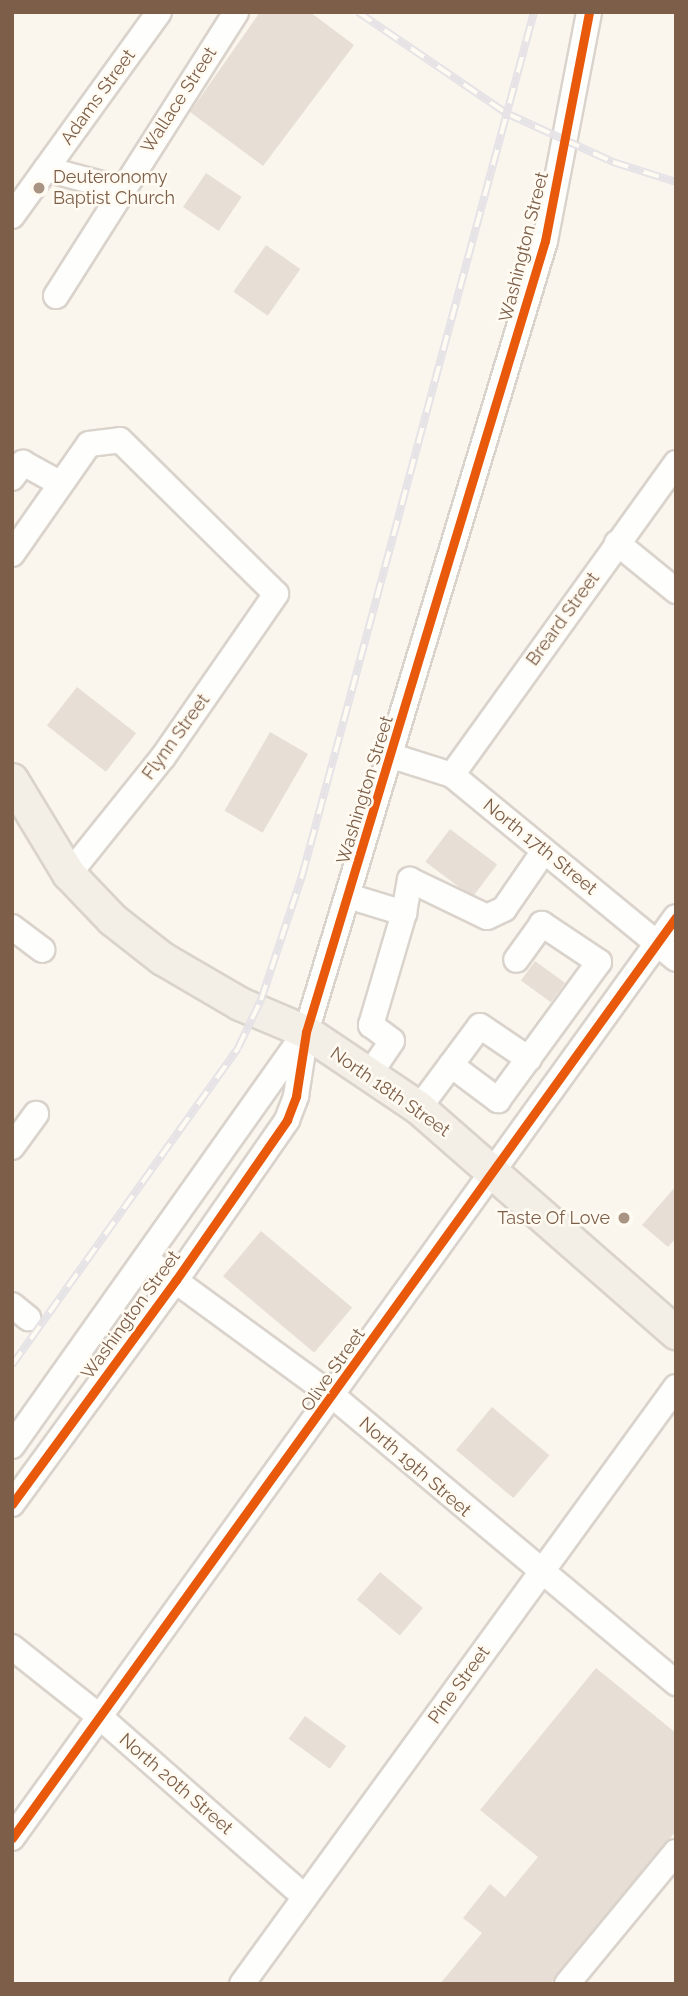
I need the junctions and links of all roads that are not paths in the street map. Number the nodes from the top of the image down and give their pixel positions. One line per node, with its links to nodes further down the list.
1 (159, 12): 6 (street, Adams Street)
2 (236, 12): 7 (street, Wallace Street)
3 (589, 12): 5 (street, Washington Street)
4 (602, 12): 5 (street, Washington Street)
5 (572, 111): 16 (street, Washington Street)
6 (46, 169): 7 (street); 8 (street, Adams Street)
7 (121, 189): 9 (street, Wallace Street)
8 (12, 216)
9 (56, 296)
10 (676, 463): 13 (street, Breard Street)
11 (12, 478): 12 (street)
12 (61, 484): 14 (street); 20 (street, Flynn Street)
13 (617, 543): 15 (street); 17 (street, Breard Street)
14 (12, 554)
15 (676, 591)
16 (392, 757): 17 (street, North 17th Street); 21 (street, Washington Street)
17 (452, 775): 19 (street, North 17th Street)
18 (12, 780): 20 (main road, North 18th Street)
19 (544, 850): 22 (street); 25 (street, North 17th Street)
20 (69, 874): 29 (main road, North 18th Street)
21 (348, 895): 22 (street); 29 (street, Washington Street)
22 (404, 914): 34 (street)
23 (676, 917): 25 (street, Olive Street)
24 (12, 927): 26 (street)
25 (656, 943): 27 (street, North 17th Street); 31 (street, Olive Street)
26 (42, 950)
27 (676, 959)
28 (516, 960): 30 (street)
29 (306, 1032): 34 (main road, North 18th Street); 39 (street, Washington Street); 40 (street, Washington Street)
30 (546, 1036): 31 (street); 32 (street)
31 (576, 1056): 38 (street, Olive Street)
32 (529, 1059): 33 (street); 33 (street)
33 (451, 1065): 35 (street)
34 (369, 1075): 35 (main road, North 18th Street)
35 (419, 1108): 38 (main road, North 18th Street)
36 (36, 1114): 37 (street)
37 (12, 1147)
38 (494, 1170): 41 (main road, North 18th Street); 43 (street, Olive Street)
39 (147, 1260): 40 (street, North 19th Street); 44 (street, Washington Street)
40 (176, 1280): 43 (street, North 19th Street); 45 (street, Washington Street)
41 (676, 1333)
42 (676, 1387): 46 (street, Pine Street)
43 (334, 1397): 46 (street, North 19th Street); 49 (street, Olive Street)
44 (12, 1446)
45 (12, 1504)
46 (540, 1574): 48 (street, North 19th Street); 52 (street, Pine Street)
47 (12, 1647): 49 (street, North 20th Street)
48 (676, 1683)
49 (100, 1717): 50 (street, Olive Street); 52 (street, North 20th Street)
50 (12, 1839)
51 (676, 1852): 54 (street)
52 (305, 1897): 53 (street, Pine Street)
53 (242, 1984)
54 (567, 1984)

